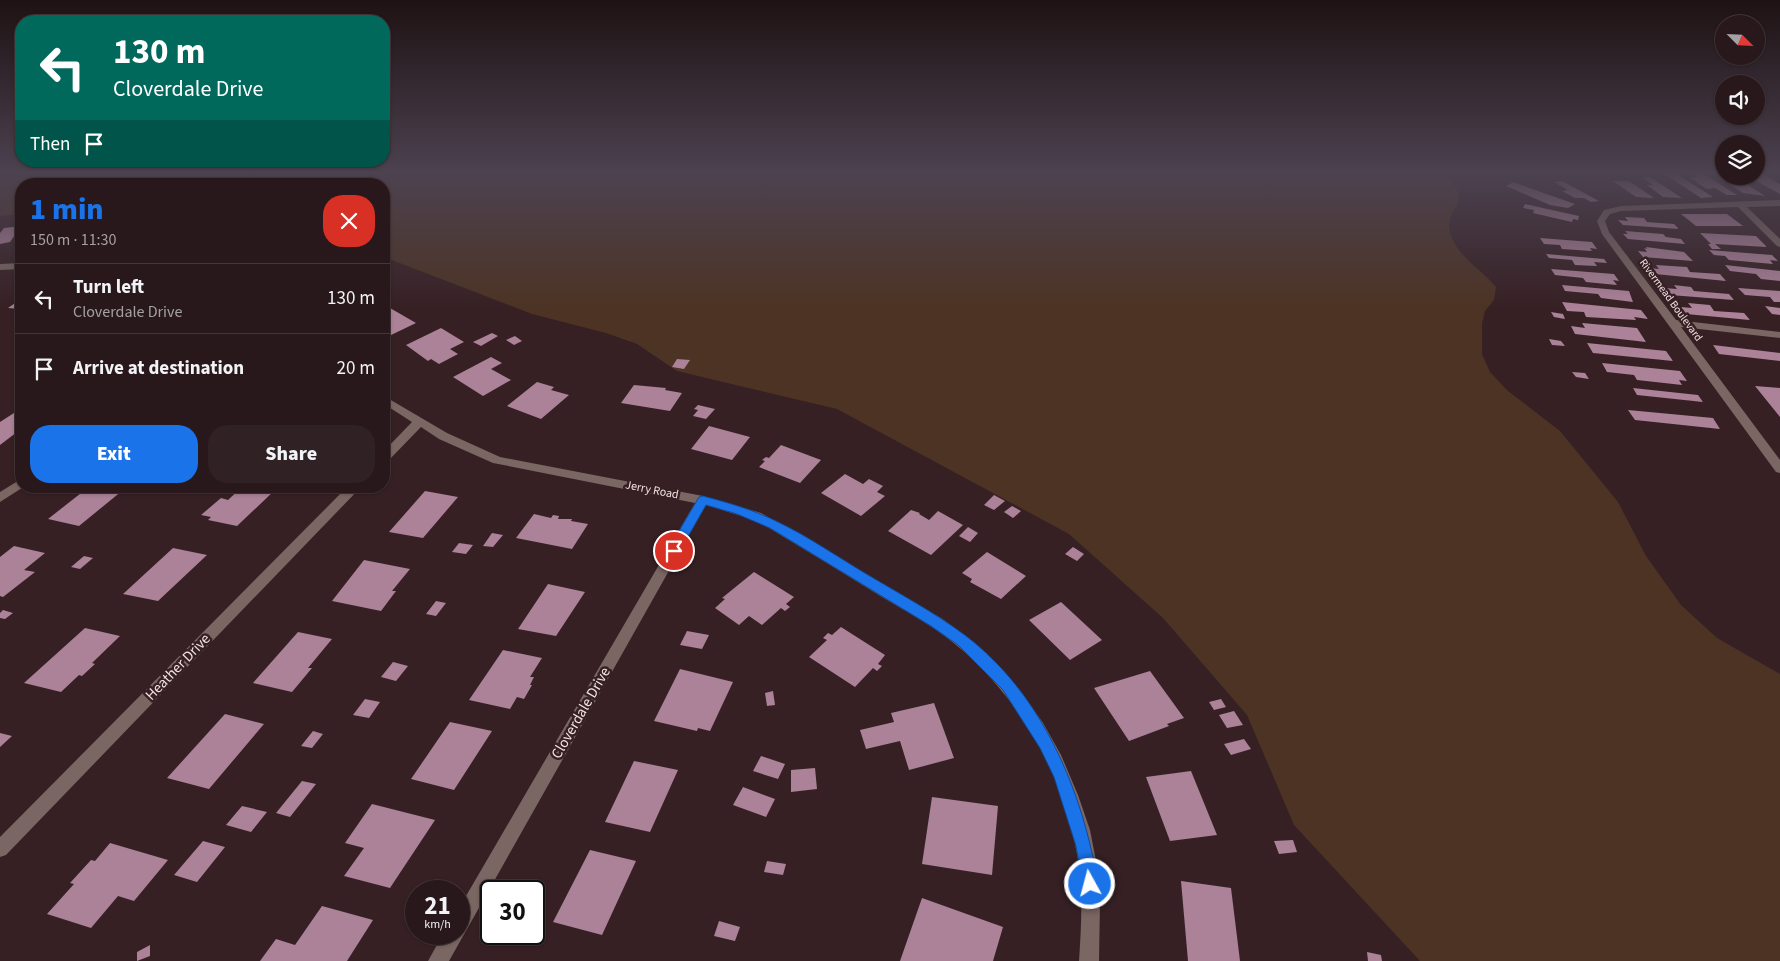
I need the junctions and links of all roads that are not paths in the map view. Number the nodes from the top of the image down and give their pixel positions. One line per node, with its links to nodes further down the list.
1 (1602, 218): 6 (street, Rivermead Boulevard)
2 (1754, 218): 3 (street)
3 (1780, 244)
4 (15, 266): 5 (street)
5 (0, 267)
6 (1672, 323): 7 (street); 11 (street, Rivermead Boulevard)
7 (1780, 335)
8 (390, 403): 9 (street, Jerry Road)
9 (419, 422): 10 (street); 15 (street, Jerry Road)
10 (390, 452)
11 (1778, 463)
12 (15, 487): 14 (street)
13 (349, 493): 16 (street, Heather Drive)
14 (0, 498)
15 (703, 500): 17 (street, Cloverdale Drive); 20 (street, Jerry Road)
16 (0, 849)
17 (470, 907)
18 (447, 945): 19 (street)
19 (438, 961)
20 (1089, 961)

